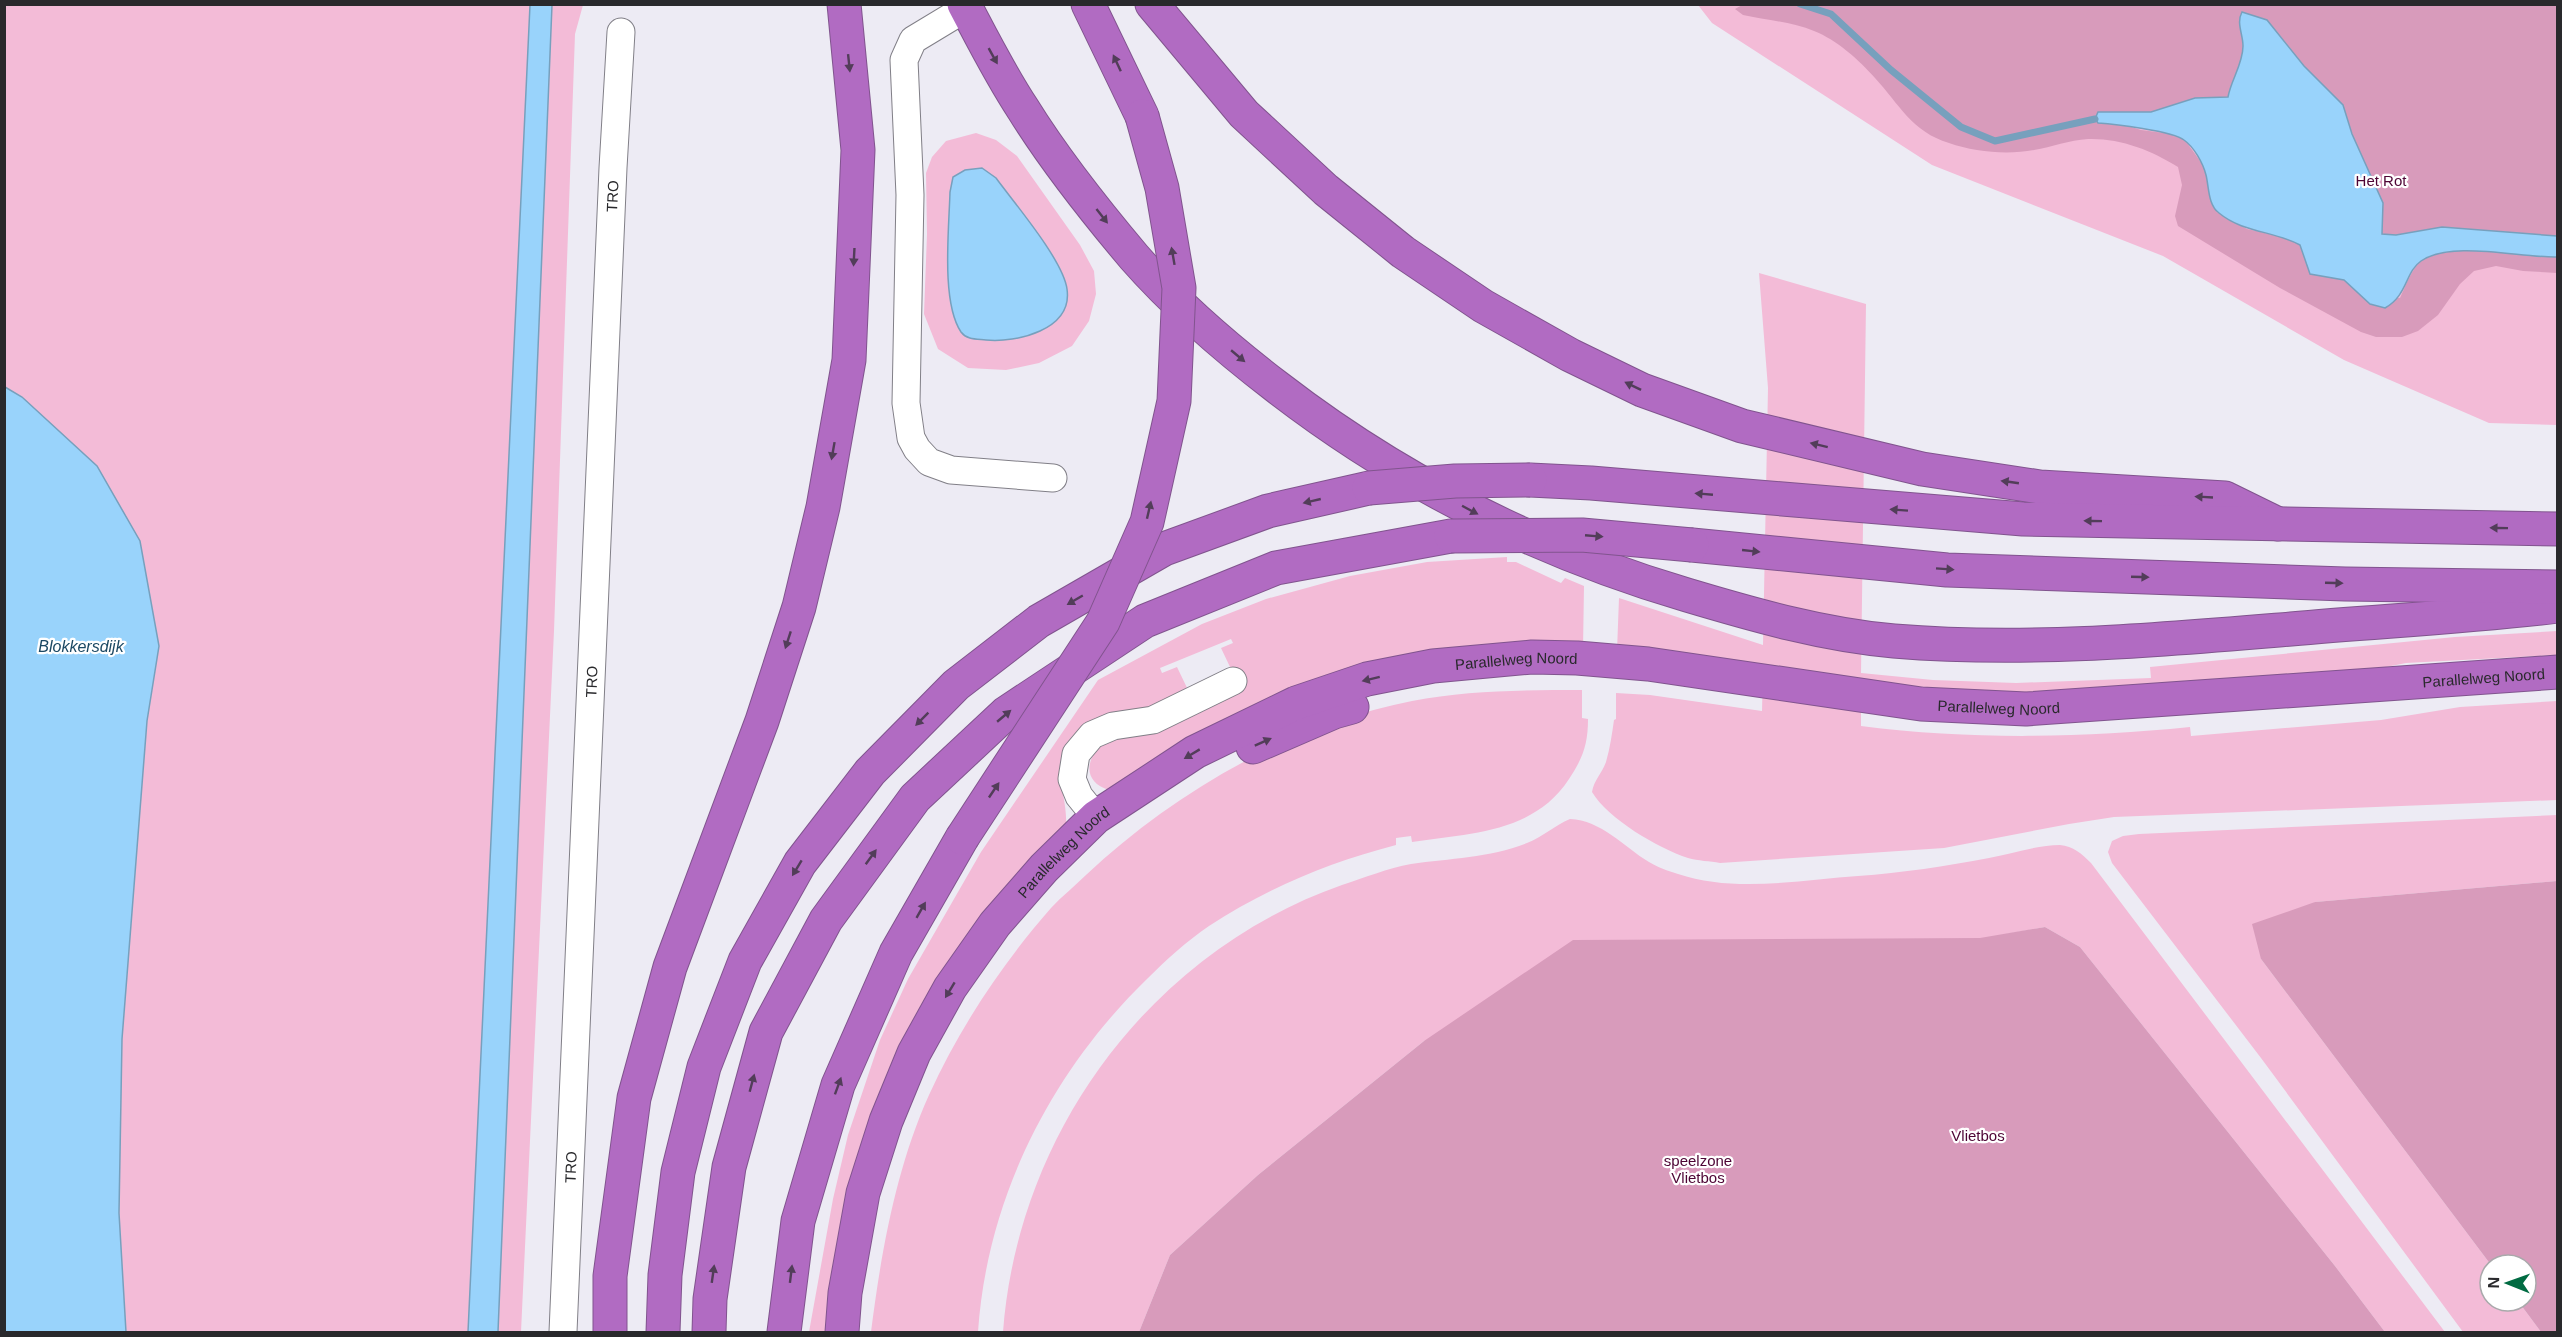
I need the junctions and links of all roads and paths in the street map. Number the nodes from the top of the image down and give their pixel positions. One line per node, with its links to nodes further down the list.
1 (844, 4): 16 (highway, one-way to 16)
2 (1088, 4): 19 (highway, one-way to 2, bridge)
3 (1152, 4): 7 (highway, one-way to 3)
4 (965, 6): 6 (lane); 10 (highway, one-way to 10)
5 (621, 32): 15 (lane, TRO)
6 (1053, 478)
7 (2278, 524): 8 (highway, one-way to 7); 17 (highway, one-way to 17, bridge)
8 (2558, 529)
9 (2558, 586): 18 (highway, one-way to 9, bridge)
10 (2558, 606)
11 (2558, 672): 14 (highway, Parallelweg Noord, one-way to 14)
12 (1233, 681): 14 (lane)
13 (2558, 691): 21 (highway, Parallelweg Noord, one-way to 13)
14 (1096, 818): 20 (highway, Parallelweg Noord, one-way to 20)
15 (563, 1332)
16 (609, 1332)
17 (663, 1332)
18 (709, 1332)
19 (784, 1332)
20 (842, 1332)
21 (861, 1332)

